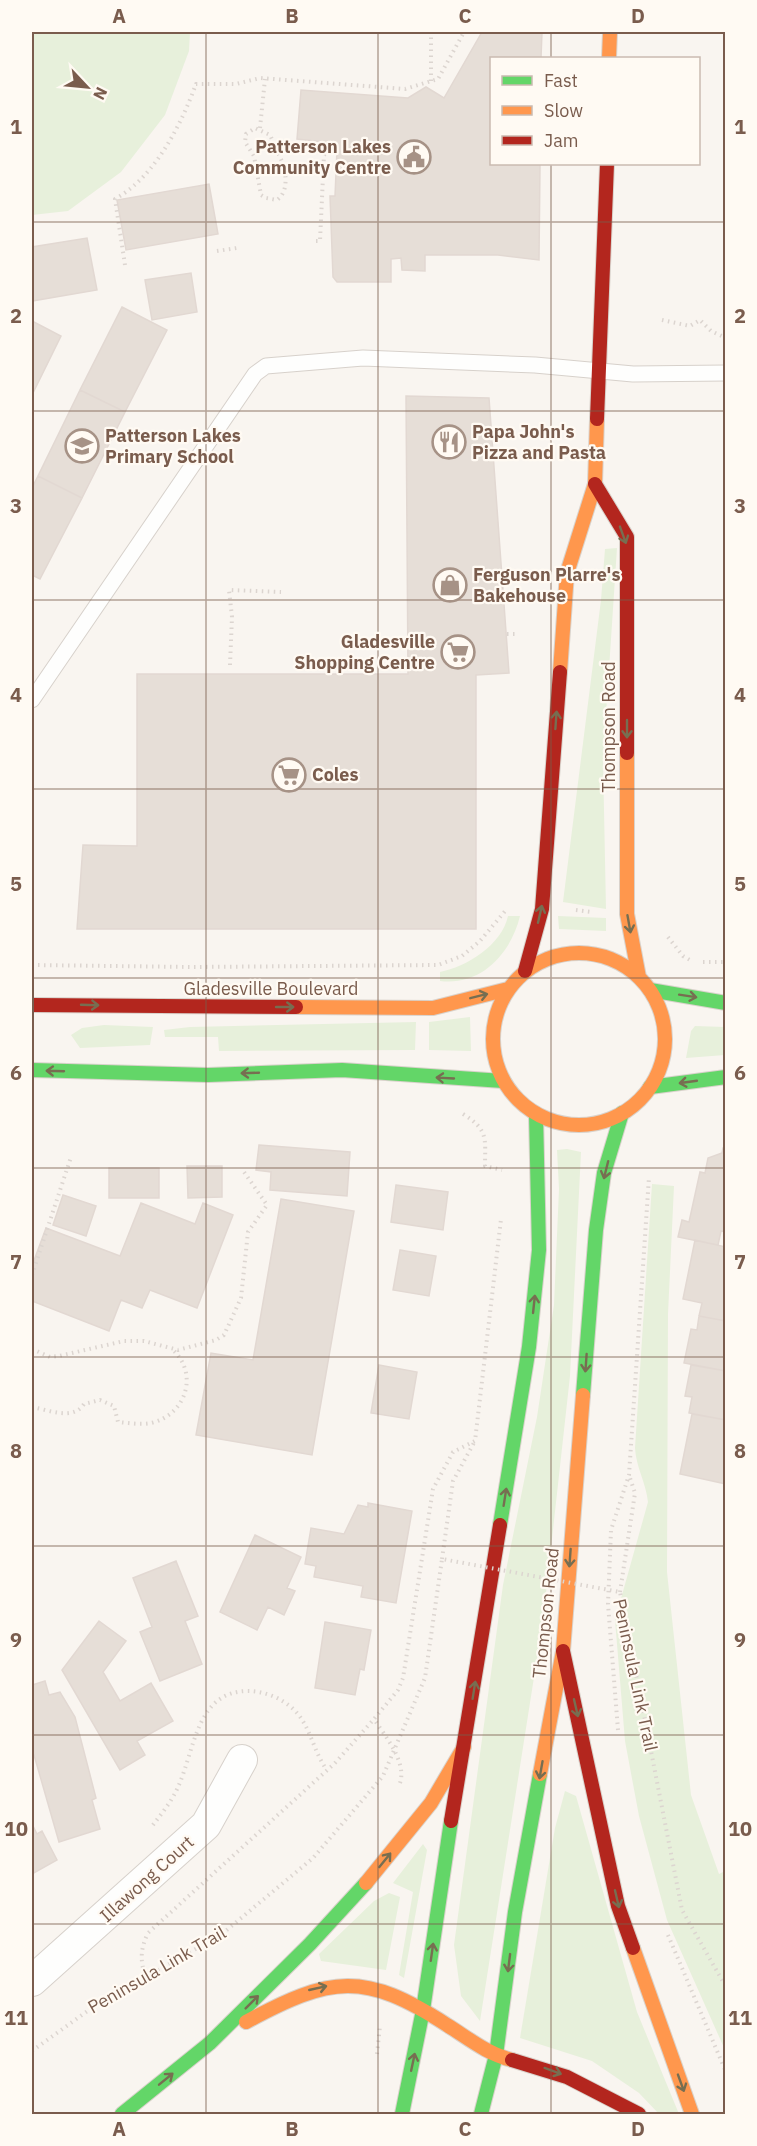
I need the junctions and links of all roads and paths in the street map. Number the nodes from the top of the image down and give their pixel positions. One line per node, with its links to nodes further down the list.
1 (431, 32): 6 (path)
2 (464, 32): 6 (path)
3 (610, 32): 4 (main road)
4 (609, 57)
5 (266, 78): 6 (path); 7 (path); 15 (path)
6 (431, 81)
7 (260, 129): 10 (path); 10 (path)
8 (334, 146): 11 (path)
9 (607, 165): 18 (main road)
10 (284, 166): 11 (path)
11 (322, 169): 12 (path)
12 (316, 241)
13 (237, 248): 14 (path)
14 (218, 251)
15 (125, 265)
16 (662, 320): 17 (path)
17 (726, 338)
18 (599, 370): 19 (lane); 20 (main road); 25 (lane)
19 (726, 374)
20 (595, 484): 32 (main road, one-way to 20); 33 (main road, Thompson Road, one-way to 33)
21 (281, 592): 24 (path)
22 (507, 634): 23 (path)
23 (517, 634)
24 (231, 665)
25 (32, 700)
26 (504, 909): 31 (path)
27 (570, 910): 28 (path)
28 (599, 912)
29 (676, 948): 30 (path)
30 (726, 962)
31 (32, 965)
32 (525, 971): 33 (main road); 34 (main road)
33 (639, 977): 35 (main road)
34 (508, 989): 37 (main road, Gladesville Boulevard, one-way to 34); 40 (main road)
35 (650, 990): 36 (main road, one-way to 36); 41 (main road)
36 (726, 1003)
37 (32, 1005)
38 (32, 1070): 40 (main road, one-way to 38)
39 (726, 1077): 41 (main road, one-way to 41)
40 (503, 1081): 44 (main road)
41 (650, 1087): 43 (main road)
42 (453, 1112): 47 (path)
43 (622, 1113): 44 (main road); 58 (main road, Thompson Road, one-way to 58)
44 (536, 1114): 61 (main road, one-way to 44)
45 (71, 1157): 50 (path)
46 (242, 1169): 52 (path)
47 (507, 1171)
48 (649, 1178): 55 (path)
49 (502, 1217): 54 (path)
50 (32, 1275)
51 (32, 1349): 52 (path)
52 (172, 1350): 53 (path)
53 (32, 1407)
54 (475, 1441): 56 (path); 59 (path)
55 (628, 1475): 57 (path); 60 (path)
56 (442, 1559): 57 (path, Peninsula Link Trail, bridge); 67 (path, Peninsula Link Trail, bridge)
57 (620, 1592): 69 (path, Peninsula Link Trail, bridge)
58 (563, 1651): 73 (main road, Thompson Road, one-way to 73); 79 (main road, one-way to 79)
59 (374, 1719): 63 (path); 64 (path)
60 (618, 1733)
61 (465, 1747): 70 (main road, one-way to 61); 71 (main road, one-way to 61)
62 (242, 1760): 68 (street, Illawong Court)
63 (327, 1770): 65 (path); 67 (path)
64 (398, 1788)
65 (151, 1828)
66 (665, 1928): 74 (path)
67 (146, 1978): 72 (path, Peninsula Link Trail)
68 (32, 1981)
69 (726, 1987)
70 (423, 2010): 71 (main road, one-way to 70); 73 (main road); 76 (main road, one-way to 70)
71 (210, 2043): 75 (main road, one-way to 71)
72 (32, 2051)
73 (496, 2055): 77 (main road, Thompson Road); 78 (main road, one-way to 78)
74 (726, 2072)
75 (122, 2115)
76 (402, 2115)
77 (481, 2115)
78 (639, 2115)
79 (692, 2115)

